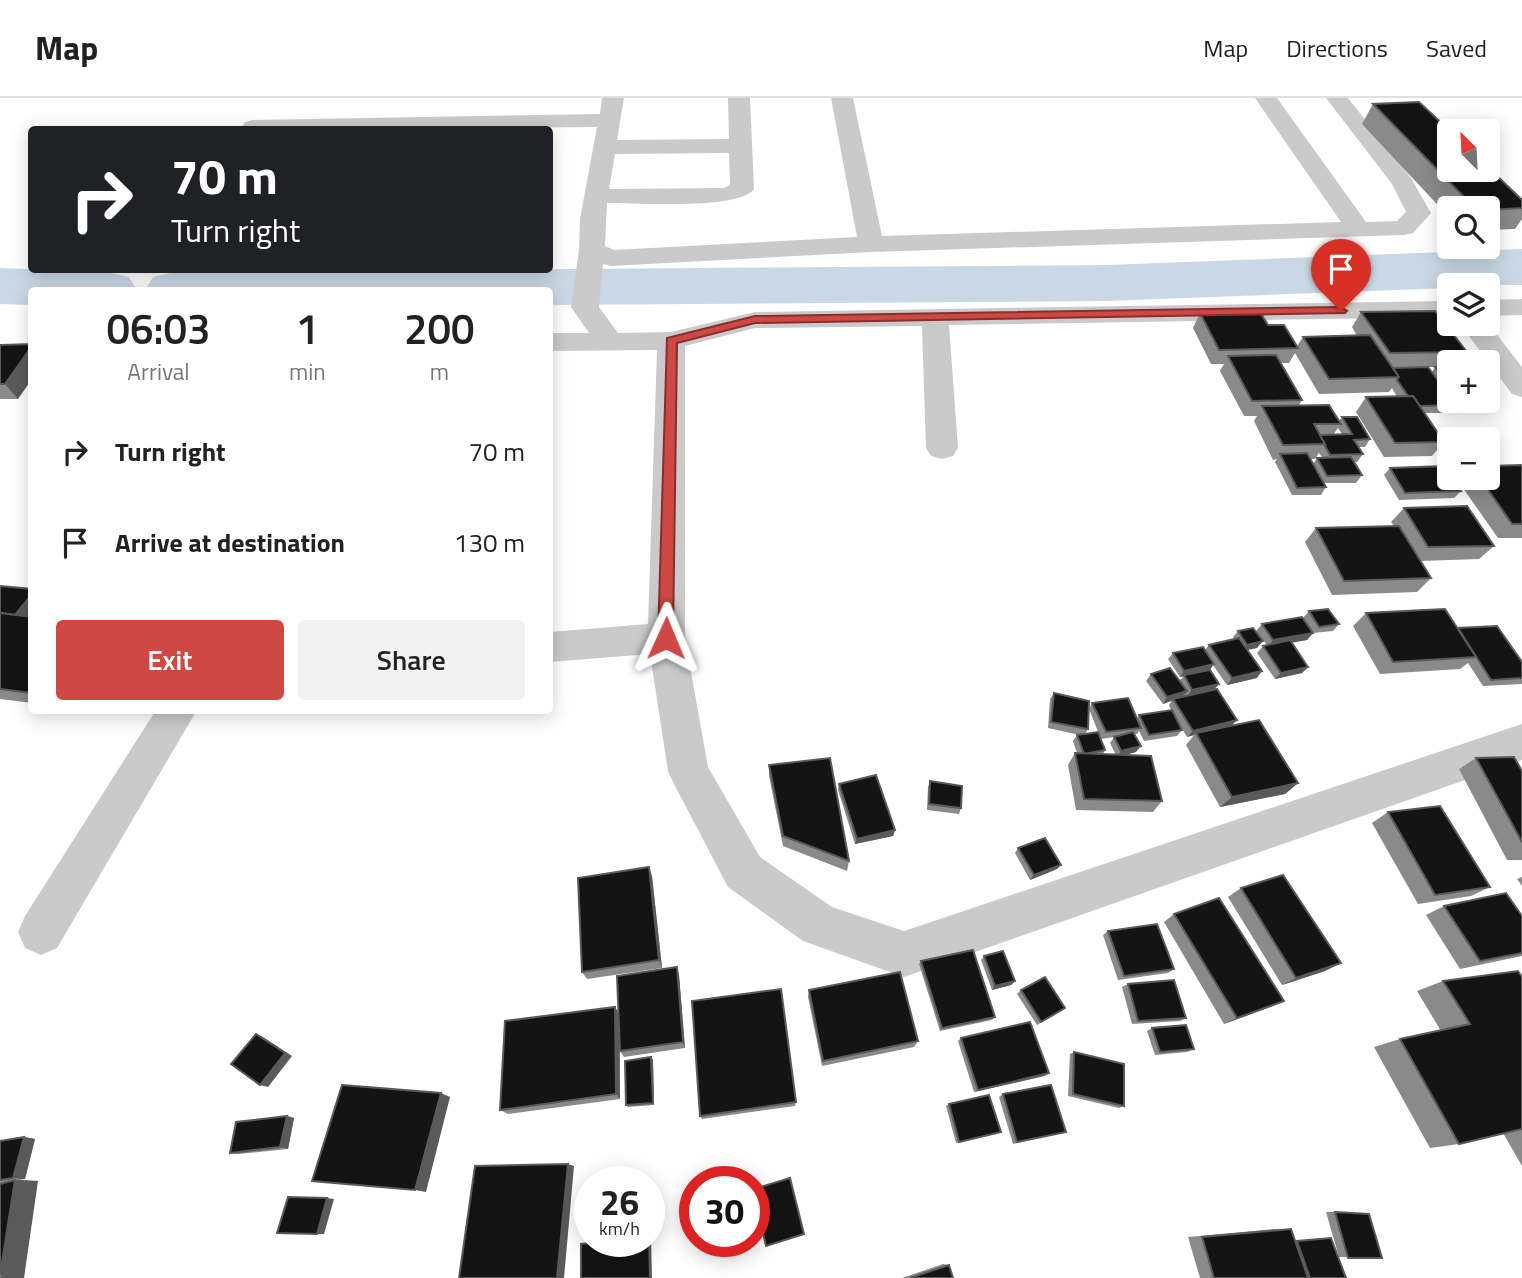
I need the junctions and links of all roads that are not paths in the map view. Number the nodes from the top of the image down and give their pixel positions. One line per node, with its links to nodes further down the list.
1 (739, 98): 9 (street)
2 (842, 98): 13 (street)
3 (1266, 98): 12 (street)
4 (1337, 98): 12 (street)
5 (265, 108): 7 (street)
6 (611, 109): 8 (street); 10 (street)
7 (253, 126)
8 (290, 126)
9 (740, 146): 10 (street); 11 (street)
10 (605, 147): 11 (street)
11 (596, 196): 14 (street)
12 (1359, 230): 13 (street)
13 (872, 244): 14 (street)
14 (592, 256): 22 (street)
15 (1522, 307): 16 (street)
16 (1500, 308)
17 (1437, 309): 18 (street)
18 (935, 318): 20 (street); 24 (street)
19 (1484, 336): 23 (street)
20 (671, 341): 22 (street); 25 (street)
21 (553, 342): 22 (street)
22 (610, 342)
23 (1522, 387)
24 (942, 448)
25 (666, 638): 26 (street); 28 (street)
26 (553, 647)
27 (176, 714): 29 (street)
28 (1522, 742)
29 (41, 932)

